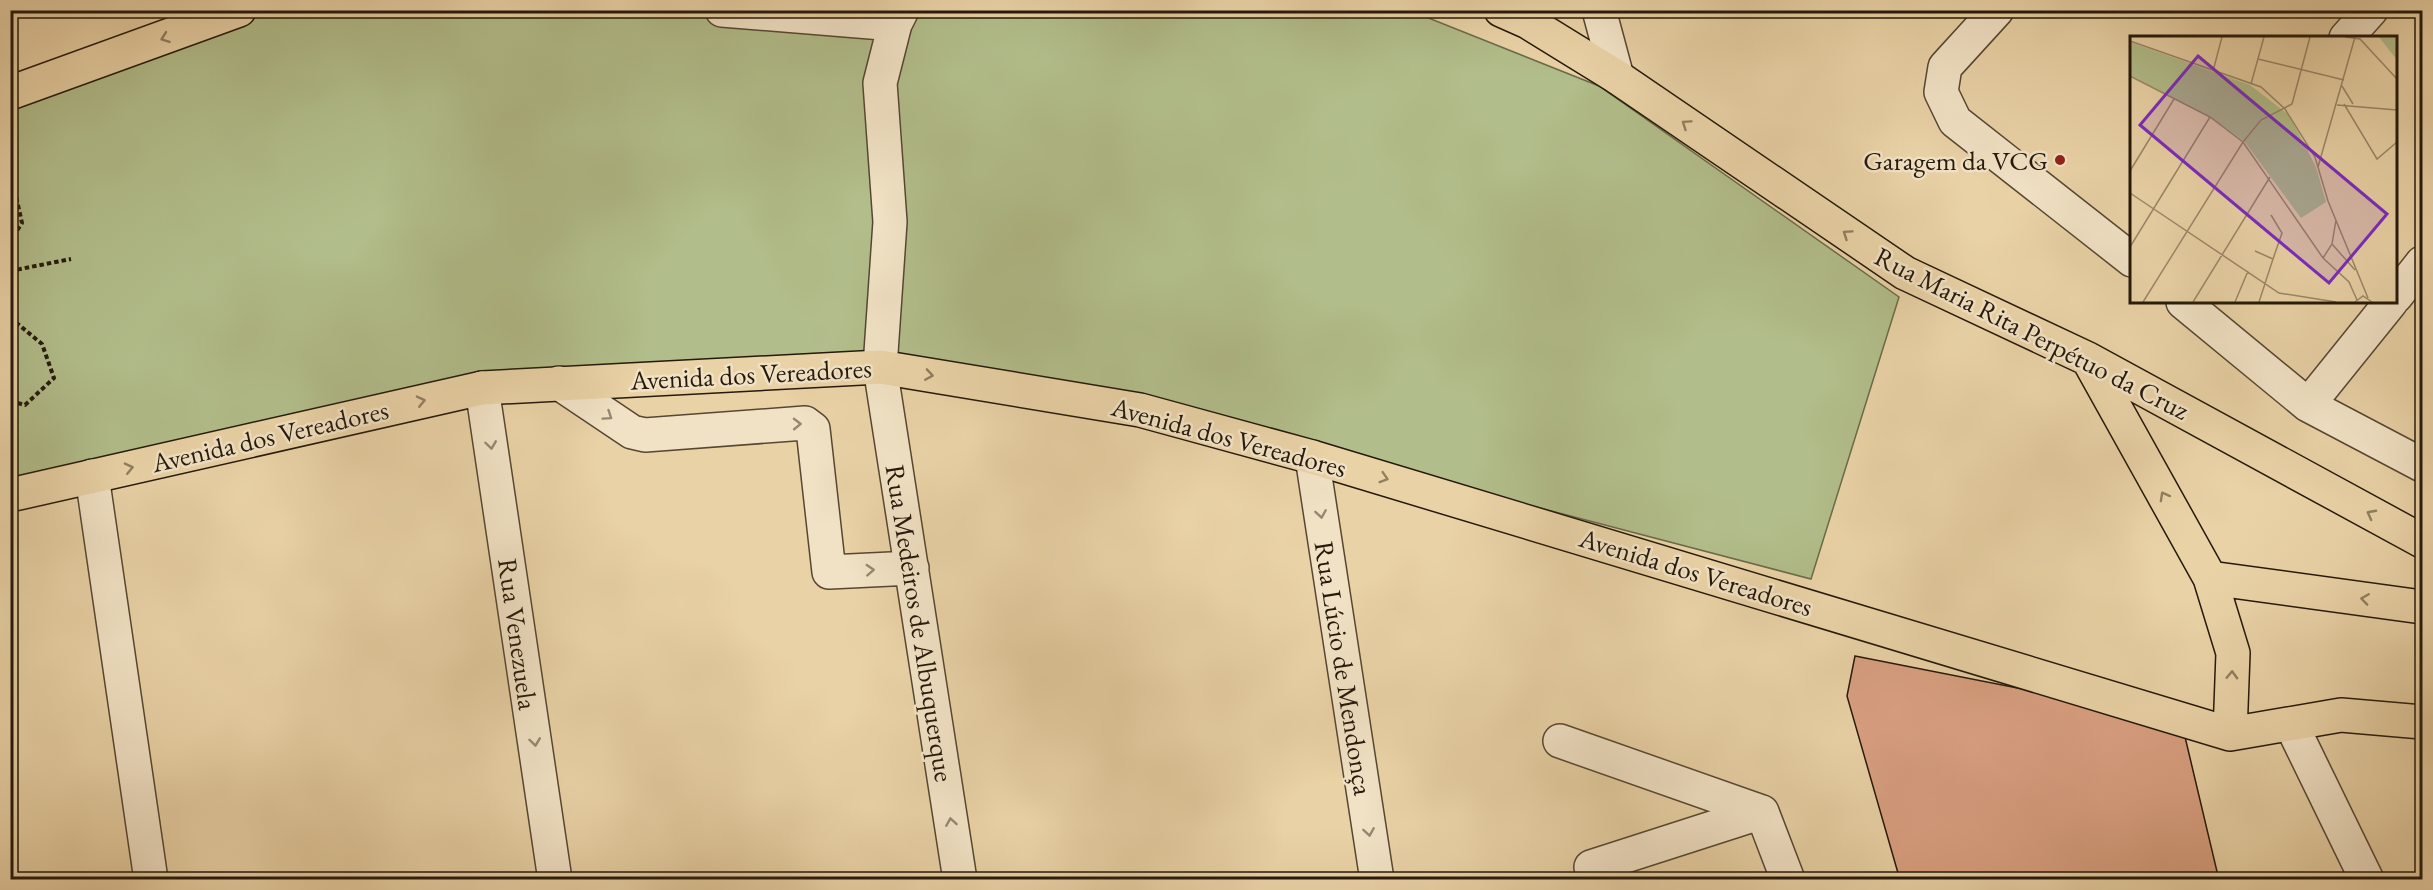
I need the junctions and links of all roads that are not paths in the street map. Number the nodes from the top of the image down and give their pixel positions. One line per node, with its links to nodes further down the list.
1 (722, 10): 7 (street)
2 (1599, 10): 9 (street)
3 (1997, 10): 11 (street)
4 (2371, 10): 8 (street)
5 (219, 14): 10 (main road, one-way to 10)
6 (1522, 14): 9 (main road, Rua Maria Rita Perpétuo da Cruz)
7 (898, 17): 17 (street, Rua Medeiros de Albuquerque)
8 (2348, 36)
9 (1617, 77): 16 (main road, Rua Maria Rita Perpétuo da Cruz, one-way to 9)
10 (10, 93)
11 (2130, 258)
12 (2422, 263): 13 (street)
13 (2397, 295)
14 (2184, 303): 20 (street)
15 (2390, 303): 20 (street)
16 (2088, 359): 25 (main road, Rua Maria Rita Perpétuo da Cruz, one-way to 16); 27 (main road, one-way to 16)
17 (880, 367): 18 (main road, Avenida dos Vereadores); 21 (main road, Avenida dos Vereadores, one-way to 21); 26 (street, Rua Medeiros de Albuquerque)
18 (559, 383): 19 (main road, Avenida dos Vereadores); 26 (street, one-way to 26)
19 (482, 388): 23 (main road, Avenida dos Vereadores, one-way to 19); 36 (street, Rua Venezuela, one-way to 36)
20 (2308, 405): 22 (street)
21 (1312, 457): 31 (main road, Avenida dos Vereadores, one-way to 31); 38 (street, Rua Lúcio de Mendonça, one-way to 38)
22 (2422, 465)
23 (92, 476): 24 (main road, Avenida dos Vereadores); 35 (street)
24 (10, 495)
25 (2422, 541)
26 (912, 568): 37 (street, Rua Medeiros de Albuquerque, one-way to 26)
27 (2210, 578): 28 (main road, one-way to 27); 31 (main road, one-way to 27)
28 (2422, 607)
29 (2422, 722): 30 (main road, Avenida dos Vereadores)
30 (2291, 724): 31 (main road, Avenida dos Vereadores); 40 (street)
31 (2230, 734)
32 (1560, 741): 33 (street)
33 (1762, 812): 34 (street); 39 (street)
34 (1591, 867)
35 (151, 879)
36 (555, 879)
37 (960, 879)
38 (1377, 879)
39 (1788, 879)
40 (2367, 879)

